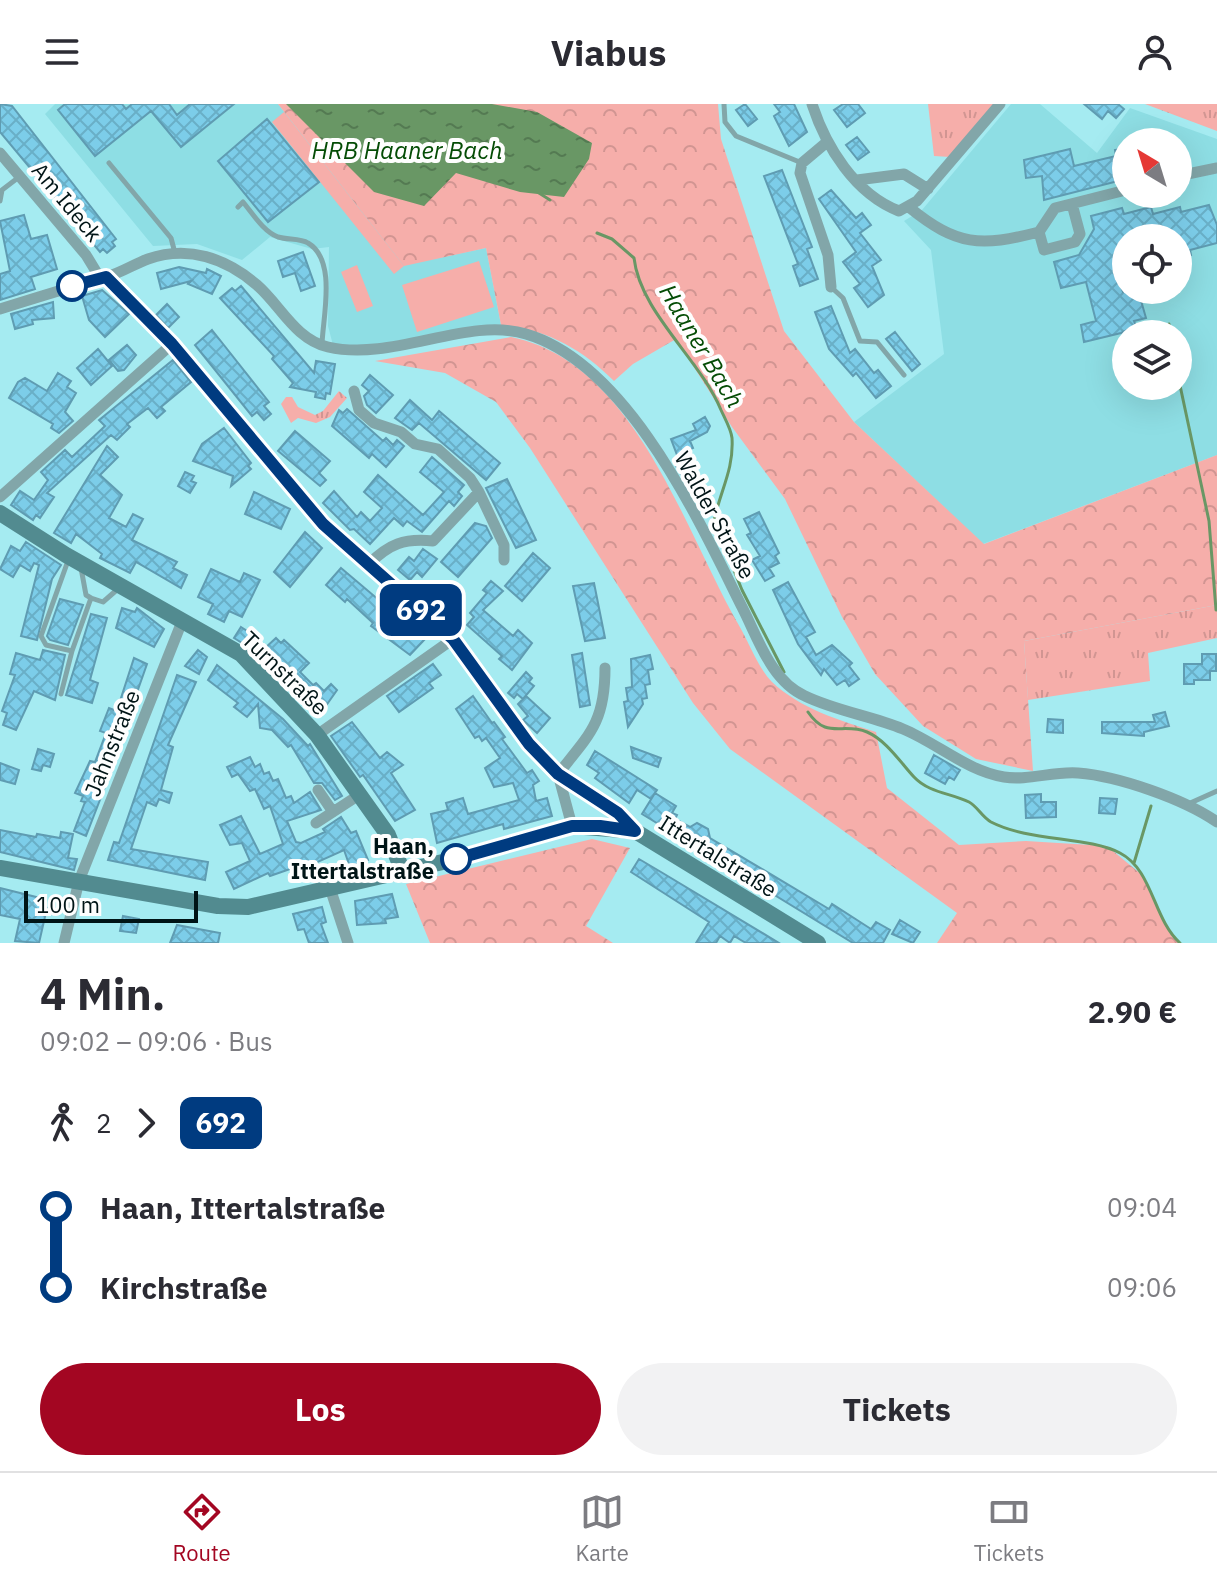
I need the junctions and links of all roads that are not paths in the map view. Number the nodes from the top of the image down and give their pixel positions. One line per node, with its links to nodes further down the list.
1 (724, 104): 7 (lane)
2 (812, 104): 4 (street)
3 (1000, 104): 12 (street)
4 (827, 142): 7 (street); 11 (street)
5 (0, 153): 10 (street, Am Ideck)
6 (109, 163): 19 (lane)
7 (802, 163): 21 (street)
8 (1217, 168): 9 (street)
9 (1192, 173)
10 (20, 176): 14 (lane); 20 (street, Am Ideck)
11 (857, 180): 12 (street); 17 (street)
12 (928, 189): 17 (street)
13 (1112, 194): 15 (street)
14 (0, 201)
15 (1072, 204): 18 (street); 18 (street)
16 (238, 207): 24 (lane)
17 (910, 208): 18 (street)
18 (1039, 232)
19 (175, 253): 20 (street, Walder Straße); 24 (street, Walder Straße)
20 (103, 277): 22 (street, Walder Straße); 23 (street, Am Ideck)
21 (831, 287): 25 (lane)
22 (0, 309)
23 (172, 344): 28 (street); 32 (street, Am Ideck)
24 (322, 346): 45 (street, Walder Straße)
25 (904, 375)
26 (354, 391): 27 (street)
27 (479, 492): 31 (street); 32 (street)
28 (0, 497)
29 (0, 513): 30 (main road, Turnstraße)
30 (75, 560): 33 (main road, Turnstraße); 34 (lane); 37 (lane)
31 (504, 560)
32 (369, 564): 36 (street, Am Ideck)
33 (121, 585): 34 (lane); 35 (main road, Turnstraße)
34 (91, 598): 37 (lane)
35 (183, 619): 40 (main road, Turnstraße); 53 (street, Jahnstraße)
36 (453, 639): 40 (street); 41 (street, Am Ideck)
37 (72, 651): 39 (lane)
38 (605, 668): 41 (street)
39 (61, 694)
40 (317, 735): 44 (main road, Turnstraße)
41 (558, 774): 49 (street); 50 (lane)
42 (318, 790): 46 (street)
43 (1217, 791): 45 (lane)
44 (359, 795): 46 (street); 52 (main road, Turnstraße)
45 (1187, 804): 47 (street, Walder Straße)
46 (333, 812): 48 (street)
47 (1217, 822)
48 (316, 823)
49 (572, 826): 50 (main road, Ittertalstraße); 52 (main road, Ittertalstraße)
50 (635, 831): 57 (main road, Ittertalstraße)
51 (0, 868): 53 (main road, Ittertalstraße)
52 (403, 872): 54 (main road, Ittertalstraße)
53 (79, 881): 54 (main road, Ittertalstraße); 55 (street, Jahnstraße)
54 (330, 888): 56 (street)
55 (64, 943)
56 (348, 943)
57 (818, 943)

